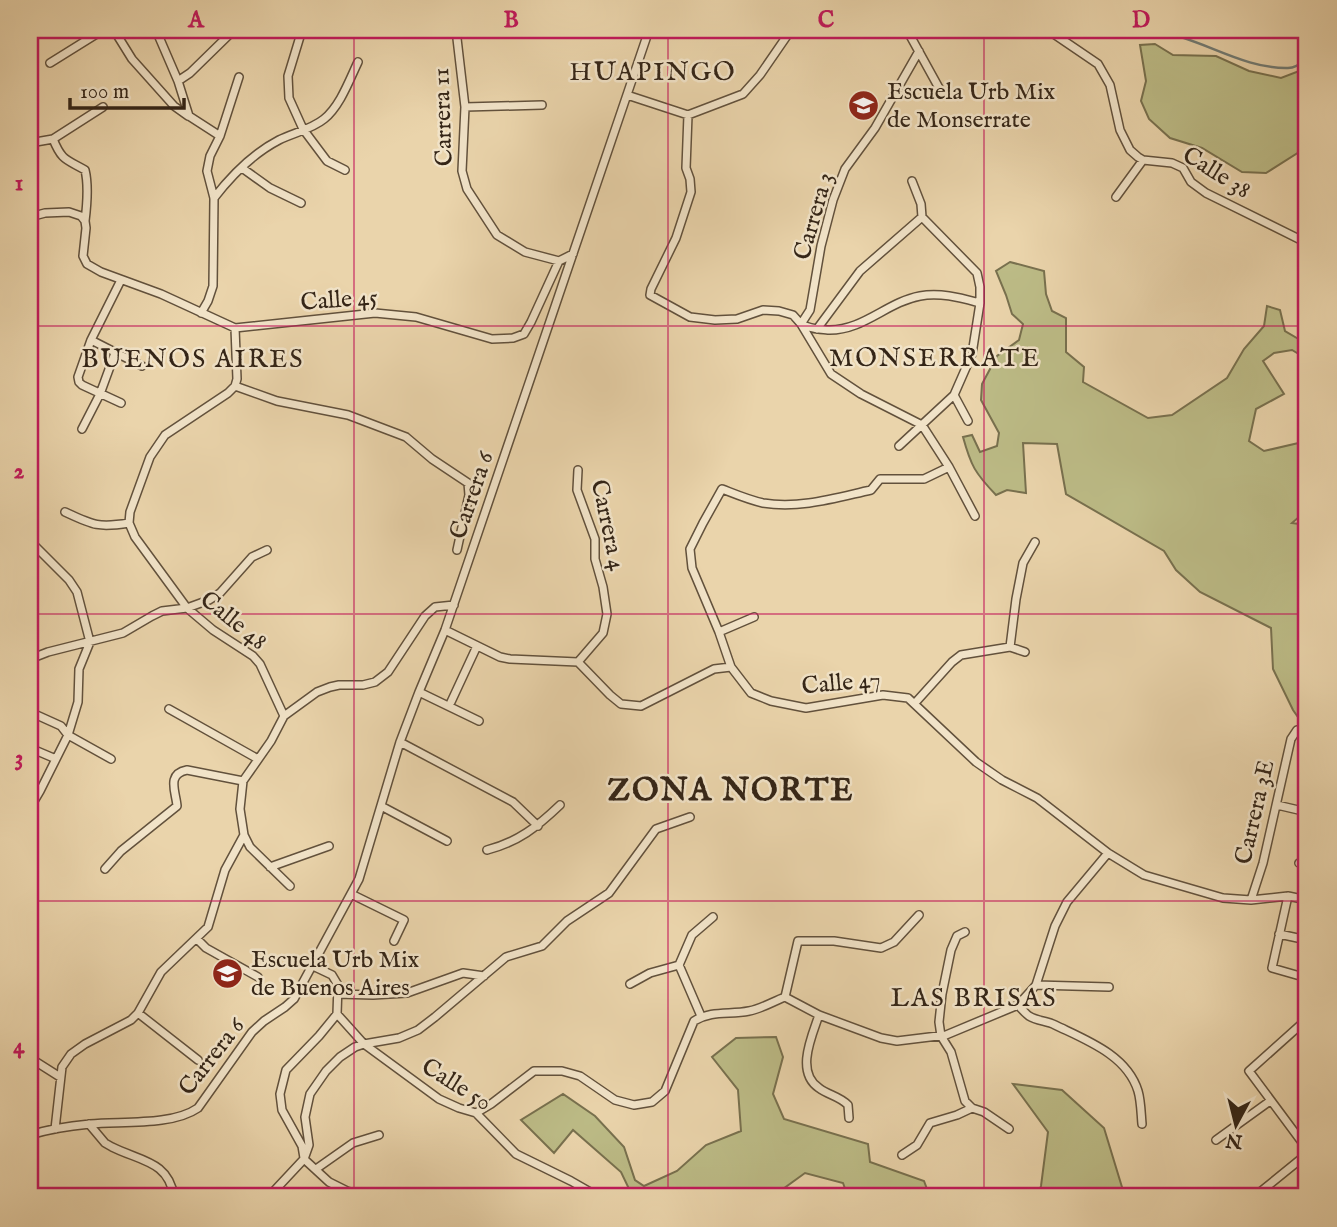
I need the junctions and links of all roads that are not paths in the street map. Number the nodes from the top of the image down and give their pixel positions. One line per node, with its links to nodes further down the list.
1 (103, 30): 13 (street)
2 (114, 30): 22 (street)
3 (156, 30): 15 (street)
4 (234, 30): 15 (street)
5 (302, 30): 23 (street)
6 (456, 30): 20 (street, Carrera 11)
7 (649, 30): 17 (street, Carrera 6)
8 (791, 30): 21 (street)
9 (907, 30): 11 (street)
10 (1048, 30): 27 (street, Calle 38)
11 (919, 51): 16 (street); 44 (street, Carrera 3)
12 (358, 62): 23 (street)
13 (50, 63)
14 (239, 77): 24 (street)
15 (178, 81): 22 (street)
16 (939, 88)
17 (627, 95): 21 (street); 38 (street, Carrera 6)
18 (542, 105): 20 (street)
19 (103, 107): 25 (street)
20 (465, 107): 39 (street, Carrera 11)
21 (688, 115): 44 (street)
22 (189, 116): 24 (street)
23 (303, 129): 28 (street); 29 (street)
24 (220, 136): 32 (street)
25 (52, 139): 26 (street); 36 (street)
26 (30, 143)
27 (1143, 160): 31 (street); 37 (street, Calle 38)
28 (242, 168): 32 (street); 33 (street)
29 (345, 170)
30 (912, 181): 35 (street)
31 (1116, 197)
32 (214, 198): 42 (street)
33 (301, 203)
34 (30, 217): 36 (street)
35 (922, 217): 41 (street); 46 (street)
36 (85, 220): 40 (street, Calle 45)
37 (1307, 243)
38 (573, 254): 39 (street); 68 (street, Carrera 6)
39 (559, 261): 45 (street, Calle 45)
40 (121, 280): 42 (street, Calle 45); 48 (street)
41 (980, 303): 46 (street); 53 (street)
42 (201, 313): 45 (street, Calle 45)
43 (30, 322): 47 (street)
44 (802, 324): 46 (street); 56 (street)
45 (235, 328): 51 (street)
46 (817, 329)
47 (34, 331)
48 (91, 340): 49 (street); 52 (street)
49 (115, 353): 50 (street); 52 (street)
50 (142, 366)
51 (235, 386): 63 (street); 67 (street)
52 (100, 394): 54 (street); 57 (street)
53 (954, 395): 55 (street); 56 (street)
54 (121, 404)
55 (968, 421)
56 (922, 425): 58 (street); 59 (street)
57 (82, 429)
58 (899, 446)
59 (950, 467): 62 (street); 72 (street)
60 (578, 470): 78 (street, Carrera 4)
61 (65, 512): 63 (street)
62 (975, 516)
63 (129, 523): 69 (street, Calle 48)
64 (30, 541): 73 (street)
65 (1035, 542): 75 (street)
66 (267, 550): 69 (street)
67 (457, 551)
68 (454, 605): 71 (street, Carrera 6); 85 (street)
69 (187, 608): 73 (street); 85 (street, Calle 48)
70 (754, 617): 72 (street)
71 (445, 630): 74 (street); 80 (street, Carrera 6)
72 (719, 632): 79 (street)
73 (90, 642): 77 (street); 88 (street)
74 (477, 646): 78 (street); 81 (street)
75 (1010, 648): 76 (street); 82 (street)
76 (1025, 652)
77 (30, 659)
78 (578, 662): 79 (street)
79 (731, 667): 82 (street, Calle 47)
80 (419, 692): 86 (street); 89 (street, Carrera 6)
81 (451, 702)
82 (915, 703): 106 (street, Calle 47)
83 (169, 709): 93 (street)
84 (30, 712): 88 (street)
85 (284, 716): 93 (street)
86 (479, 722)
87 (1307, 729): 96 (street, Carrera 3E)
88 (68, 734): 91 (street); 92 (street)
89 (400, 742): 97 (street, Carrera 6); 101 (street)
90 (30, 748): 91 (street)
91 (56, 759): 98 (street)
92 (111, 759)
93 (258, 760): 94 (street)
94 (243, 781): 102 (street); 108 (street)
95 (560, 805): 101 (street)
96 (1277, 805): 99 (street); 112 (street, Carrera 3E)
97 (381, 806): 103 (street); 110 (street, Carrera 6)
98 (30, 808)
99 (1307, 812)
100 (690, 817): 123 (street)
101 (538, 826): 105 (street)
102 (244, 835): 107 (street); 118 (street)
103 (447, 841)
104 (329, 846): 107 (street)
105 (487, 850)
106 (1108, 853): 112 (street, Calle 47); 127 (street)
107 (270, 867): 109 (street)
108 (105, 869)
109 (290, 886)
110 (351, 894): 120 (street); 122 (street, Carrera 6)
111 (1288, 896): 112 (street, Calle 47); 113 (street, Calle 47); 117 (street)
112 (1251, 900)
113 (1307, 900)
114 (919, 915): 130 (street)
115 (713, 917): 121 (street)
116 (965, 932): 137 (street)
117 (1279, 934): 119 (street); 125 (street)
118 (197, 939): 124 (street); 132 (street)
119 (1307, 940)
120 (394, 941)
121 (679, 965): 126 (street); 135 (street)
122 (313, 966): 129 (street); 146 (street, Carrera 6)
123 (484, 976): 129 (street); 138 (street)
124 (258, 977)
125 (1307, 978)
126 (630, 984)
127 (1036, 985): 128 (street); 131 (street)
128 (1109, 987)
129 (338, 993): 133 (street)
130 (785, 997): 134 (street); 135 (street)
131 (1017, 1005): 137 (street); 147 (street)
132 (138, 1013): 140 (street); 141 (street)
133 (337, 1014): 138 (street, Calle 50); 155 (street)
134 (819, 1015): 137 (street); 145 (street)
135 (701, 1016): 144 (street)
136 (1307, 1018): 142 (street)
137 (940, 1036): 143 (street)
138 (364, 1044): 144 (street, Calle 50); 155 (street)
139 (30, 1058): 141 (street)
140 (198, 1060)
141 (60, 1077): 148 (street)
142 (1270, 1101): 152 (street); 153 (street)
143 (972, 1108): 149 (street); 154 (street)
144 (476, 1113): 160 (street, Calle 50)
145 (849, 1118)
146 (89, 1124): 148 (street, Carrera 6); 157 (street)
147 (1142, 1124)
148 (55, 1129): 150 (street, Carrera 6)
149 (1009, 1129)
150 (30, 1135)
151 (379, 1135): 156 (street)
152 (1216, 1140)
153 (1307, 1152): 161 (street)
154 (902, 1155)
155 (304, 1159): 156 (street); 158 (street)
156 (316, 1169): 159 (street)
157 (174, 1197)
158 (270, 1197)
159 (368, 1197)
160 (599, 1197)
161 (1254, 1197)

